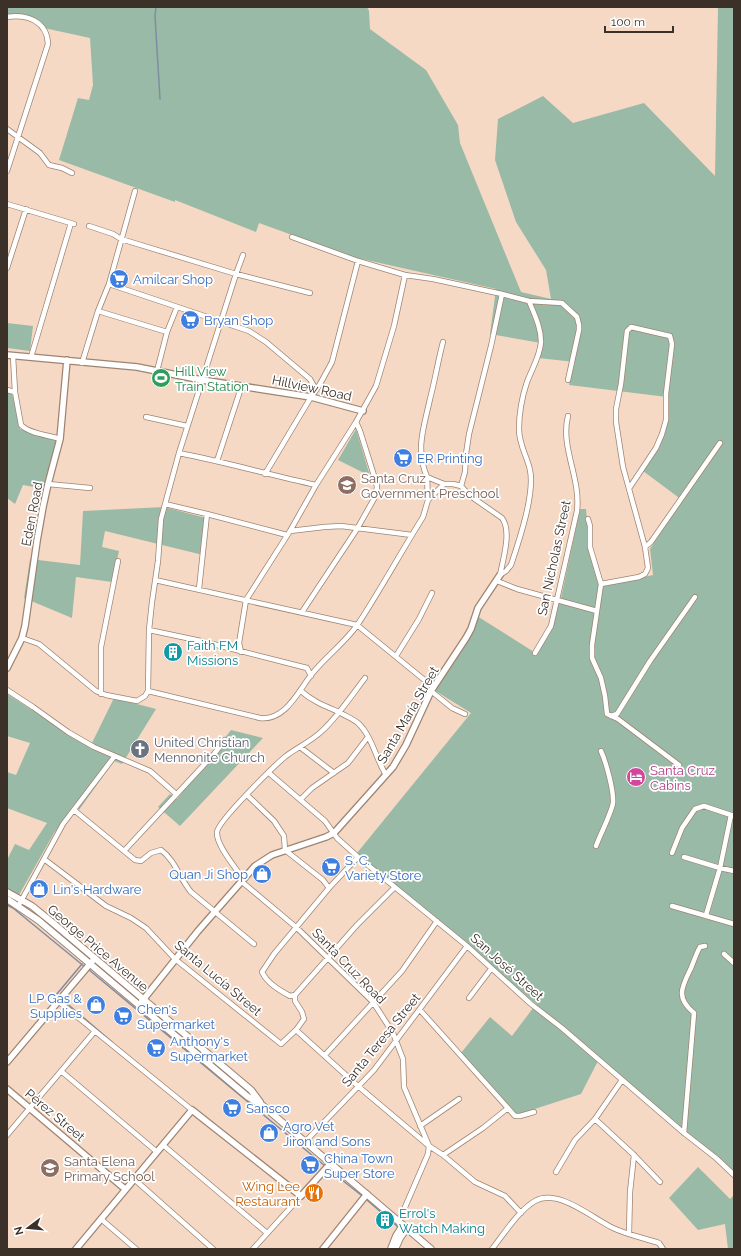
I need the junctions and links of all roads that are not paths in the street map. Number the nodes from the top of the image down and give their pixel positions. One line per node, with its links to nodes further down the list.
1 (7, 17): 3 (street)
2 (7, 129): 3 (street)
3 (18, 138): 4 (street); 5 (street)
4 (7, 171)
5 (72, 172)
6 (135, 191): 11 (street)
7 (7, 204): 8 (street)
8 (26, 209): 14 (street); 27 (street)
9 (89, 226): 11 (street)
10 (292, 237): 13 (street)
11 (121, 239): 15 (street); 17 (street)
12 (243, 255): 15 (street)
13 (358, 261): 16 (street); 35 (street)
14 (7, 268)
15 (236, 274): 18 (street); 23 (street)
16 (405, 275): 19 (street); 38 (street)
17 (109, 284): 21 (street); 22 (street)
18 (310, 293)
19 (502, 294): 20 (street); 52 (street)
20 (529, 301): 32 (street); 64 (street, Santa María Street)
21 (177, 307): 23 (street); 24 (street)
22 (98, 311): 24 (street); 29 (street)
23 (220, 322): 31 (street); 35 (street)
24 (167, 332): 30 (street)
25 (443, 342): 48 (street)
26 (10, 355): 27 (street, Hillview Road); 36 (street)
27 (31, 357): 28 (street, Hillview Road)
28 (68, 360): 29 (street, Hillview Road); 43 (street, Eden Road)
29 (82, 363): 30 (street, Hillview Road)
30 (157, 371): 31 (street, Hillview Road)
31 (202, 380): 33 (street, Hillview Road); 42 (street)
32 (568, 380)
33 (242, 385): 37 (street, Hillview Road); 46 (street)
34 (7, 390): 36 (street)
35 (316, 390): 37 (street)
36 (15, 392): 43 (street)
37 (311, 397): 38 (street, Hillview Road); 47 (street)
38 (363, 411): 41 (street, Hillview Road)
39 (568, 416): 72 (street, San Nicholas Street)
40 (146, 417): 42 (street)
41 (356, 422): 51 (street, Hillview Road); 59 (street)
42 (187, 426): 45 (street)
43 (60, 439): 49 (street, Eden Road)
44 (720, 443): 62 (street)
45 (178, 453): 46 (street); 56 (street)
46 (217, 461): 47 (street)
47 (265, 474): 51 (street)
48 (427, 477): 50 (street); 55 (street)
49 (48, 484): 54 (street); 77 (street, Eden Road)
50 (444, 484): 52 (street); 55 (street)
51 (316, 485): 60 (street, Hillview Road)
52 (461, 486): 64 (street)
53 (630, 487): 53 (street); 62 (street)
54 (90, 488)
55 (428, 500): 61 (street)
56 (165, 504): 57 (street); 65 (street)
57 (207, 514): 60 (street); 68 (street)
58 (588, 519): 67 (street)
59 (357, 529): 60 (street); 61 (street); 74 (street)
60 (289, 533): 71 (street, Hillview Road)
61 (412, 535): 75 (street)
62 (645, 547): 67 (street)
63 (118, 561): 88 (street)
64 (500, 575): 66 (street, Santa María Street)
65 (155, 580): 68 (street); 76 (street)
66 (497, 581): 72 (street); 84 (street, Santa María Street)
67 (601, 584): 73 (street)
68 (198, 589): 71 (street)
69 (432, 593): 80 (street)
70 (694, 597): 91 (street)
71 (246, 600): 74 (street); 78 (street, Hillview Road)
72 (556, 601): 73 (street); 79 (street, San Nicholas Street)
73 (597, 611): 91 (street)
74 (302, 612): 75 (street)
75 (357, 625): 80 (street); 82 (street)
76 (149, 630): 78 (street); 86 (street)
77 (22, 638): 81 (street, Eden Road); 88 (street)
78 (242, 652): 82 (street)
79 (534, 653)
80 (396, 656): 84 (street)
81 (7, 668)
82 (311, 676): 87 (street)
83 (365, 678): 89 (street, Santa Cruz Road)
84 (432, 689): 90 (street); 100 (street, Santa María Street)
85 (7, 690): 96 (street)
86 (148, 691): 87 (street); 88 (street)
87 (301, 691): 89 (street)
88 (101, 694)
89 (338, 712): 92 (street); 94 (street, Santa Cruz Road)
90 (465, 714)
91 (611, 716): 97 (street)
92 (368, 737): 99 (street); 100 (street)
93 (225, 740): 101 (street)
94 (300, 747): 98 (street, Santa Cruz Road); 99 (street)
95 (601, 751): 107 (street)
96 (114, 757): 101 (street); 104 (street)
97 (679, 765)
98 (269, 773): 102 (street, Santa Cruz Road); 103 (street, San José Street)
99 (334, 773): 103 (street)
100 (386, 775): 106 (street, Santa María Street)
101 (176, 794): 109 (street)
102 (247, 795): 108 (street); 116 (street, Santa Cruz Road)
103 (301, 799): 106 (street, San José Street)
104 (74, 810): 109 (street); 113 (street)
105 (733, 816): 110 (street); 114 (street)
106 (334, 833): 108 (street, Santa María Street); 111 (street, San José Street)
107 (596, 846)
108 (286, 850): 116 (street, Santa María Street); 118 (street)
109 (124, 851): 123 (street)
110 (672, 853)
111 (358, 857): 117 (street, San José Street); 118 (street)
112 (684, 857): 114 (street)
113 (44, 859): 121 (street); 134 (street, Santa Lucía Street)
114 (720, 868): 115 (street); 124 (street)
115 (734, 871)
116 (242, 880): 123 (street, Santa María Street); 127 (street, Santa Cruz Road)
117 (395, 887): 125 (street, San José Street); 133 (street)
118 (329, 888): 127 (street)
119 (7, 892): 121 (main road, George Price Avenue)
120 (7, 899): 121 (main road, George Price Avenue)
121 (19, 903): 132 (main road, George Price Avenue); 136 (main road, George Price Avenue)
122 (672, 906): 124 (street)
123 (214, 913): 128 (street); 134 (street, Santa María Street)
124 (706, 915): 126 (street)
125 (437, 921): 129 (street, San José Street); 143 (street)
126 (734, 924)
127 (297, 928): 133 (street, Santa Cruz Road); 139 (street)
128 (254, 944)
129 (467, 946): 137 (street, San José Street); 145 (street, Santa Teresa Street)
130 (705, 946): 162 (street)
131 (724, 954): 135 (street)
132 (95, 958): 136 (street); 144 (main road, George Price Avenue)
133 (328, 958): 138 (street); 143 (street, Santa Cruz Road)
134 (175, 959): 144 (street, Santa María Street); 146 (street, Santa Lucía Street)
135 (734, 963)
136 (90, 964): 141 (street); 144 (main road, George Price Avenue)
137 (491, 969): 140 (street); 152 (street, San José Street)
138 (295, 995): 139 (street); 142 (street)
139 (290, 996): 142 (street)
140 (469, 998)
141 (58, 1001): 147 (street); 150 (street)
142 (295, 1001): 146 (street)
143 (373, 1002): 148 (street, Santa Cruz Road); 149 (street)
144 (141, 1003): 164 (main road, George Price Avenue)
145 (420, 1010): 148 (street, Santa Teresa Street); 157 (street)
146 (296, 1030): 149 (street)
147 (95, 1031): 151 (street); 158 (street)
148 (396, 1041): 153 (street, Santa Teresa Street); 161 (street, Santa Cruz Road)
149 (325, 1055): 153 (street)
150 (7, 1062)
151 (61, 1071): 156 (street); 167 (street)
152 (622, 1080): 160 (street); 162 (street, San José Street)
153 (359, 1086): 164 (street, Santa Teresa Street); 166 (street)
154 (7, 1089): 156 (street, Pérez Street)
155 (460, 1099): 161 (street)
156 (29, 1108): 163 (street); 175 (street, Pérez Street)
157 (508, 1108): 159 (street); 168 (street)
158 (192, 1110): 165 (street); 177 (street)
159 (534, 1112)
160 (595, 1119): 169 (street); 171 (street)
161 (420, 1126): 166 (street, Santa Cruz Road)
162 (684, 1133): 172 (street, San José Street)
163 (7, 1135)
164 (305, 1142): 170 (main road, George Price Avenue)
165 (163, 1145): 167 (street); 181 (street)
166 (429, 1146): 168 (street); 180 (street)
167 (157, 1152): 173 (street)
168 (443, 1155): 178 (street)
169 (634, 1155): 174 (street); 182 (street)
170 (331, 1163): 176 (main road, George Price Avenue); 177 (street)
171 (556, 1172)
172 (734, 1175)
173 (134, 1179): 175 (street); 185 (street)
174 (660, 1182)
175 (125, 1189): 179 (street)
176 (367, 1194): 180 (main road, George Price Avenue); 187 (street)
177 (300, 1196): 181 (street)
178 (521, 1213): 182 (street); 191 (street)
179 (100, 1220): 183 (street); 184 (street)
180 (403, 1225): 188 (main road); 189 (main road); 190 (main road, George Price Avenue)
181 (267, 1233): 186 (street)
182 (629, 1234): 192 (street)
183 (76, 1249)
184 (136, 1249)
185 (213, 1249)
186 (253, 1249)
187 (323, 1249)
188 (391, 1249)
189 (396, 1249)
190 (431, 1249)
191 (492, 1249)
192 (663, 1249)

